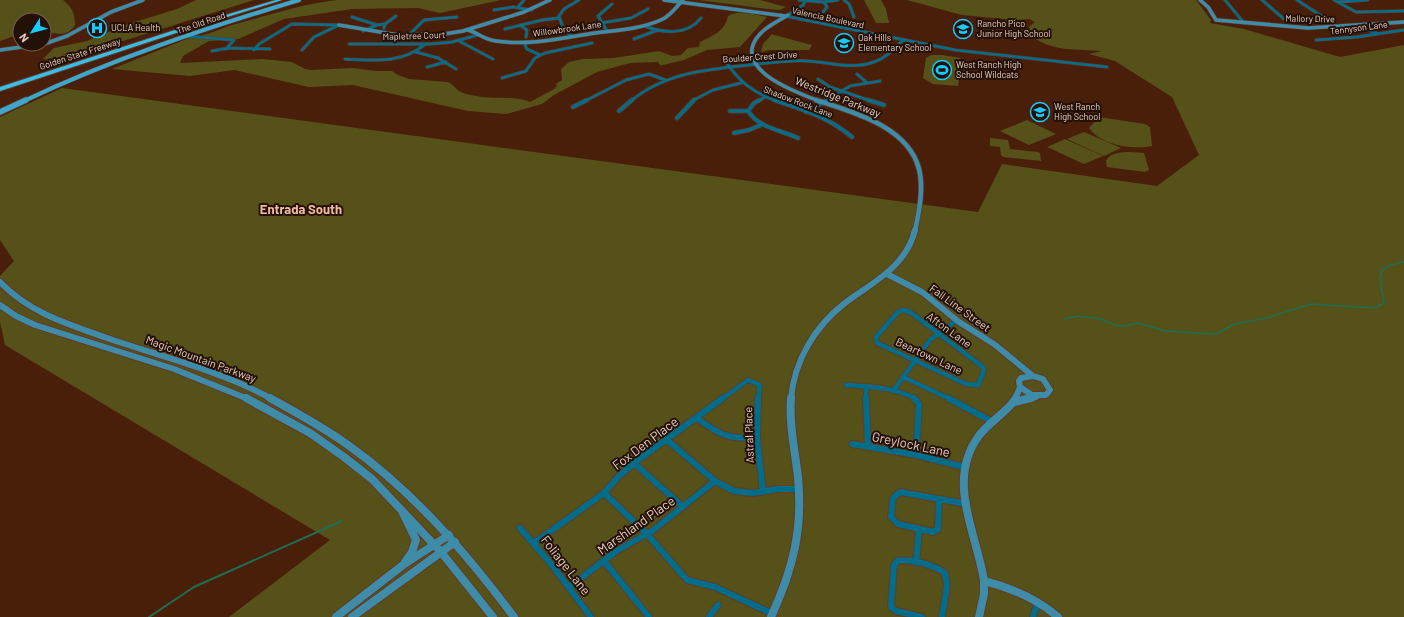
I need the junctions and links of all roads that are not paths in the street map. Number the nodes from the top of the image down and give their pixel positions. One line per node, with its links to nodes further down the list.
1 (143, 0): 63 (street)
2 (268, 0): 94 (highway, Golden State Freeway)
3 (280, 0): 95 (highway, Golden State Freeway)
4 (293, 0): 101 (main road, The Old Road)
5 (299, 0): 57 (main road, The Old Road)
6 (524, 0): 23 (street)
7 (550, 0): 26 (street)
8 (579, 0): 34 (street)
9 (664, 0): 19 (street, Valencia Boulevard)
10 (799, 0): 11 (street)
11 (805, 0): 21 (street); 29 (street)
12 (838, 0): 21 (street)
13 (844, 0): 33 (street)
14 (1200, 0): 39 (street, Mallory Drive)
15 (1225, 0): 39 (street)
16 (1262, 0): 36 (street)
17 (1297, 0): 37 (street)
18 (1368, 0): 20 (street)
19 (681, 1): 29 (street, Valencia Boulevard); 46 (street, Willowbrook Lane)
20 (1335, 1): 27 (street)
21 (824, 2): 28 (street)
22 (612, 4): 40 (street)
23 (518, 7): 25 (street); 26 (street)
24 (648, 9): 40 (street)
25 (494, 10)
26 (532, 10): 49 (street)
27 (1404, 11)
28 (823, 12)
29 (786, 15): 61 (street, Valencia Boulevard); 82 (street)
30 (396, 16): 41 (street)
31 (352, 17): 43 (street)
32 (457, 17): 54 (street)
33 (854, 17)
34 (559, 18): 44 (street); 58 (street)
35 (701, 18): 50 (street)
36 (1284, 19)
37 (1326, 19)
38 (1404, 21): 45 (street, Mallory Drive)
39 (1244, 22): 45 (street, Mallory Drive)
40 (601, 23): 53 (street)
41 (385, 24): 43 (street); 47 (street)
42 (339, 25): 52 (street); 73 (street); 74 (street)
43 (377, 25): 52 (street)
44 (520, 25): 48 (street); 59 (street)
45 (1355, 25): 55 (street)
46 (644, 26): 50 (street); 53 (street, Willowbrook Lane)
47 (384, 28)
48 (505, 29)
49 (468, 30): 54 (street); 56 (street, Willowbrook Lane)
50 (658, 30): 60 (street)
51 (1404, 30): 55 (street, Tennyson Lane)
52 (363, 31): 54 (street)
53 (607, 31): 58 (street, Willowbrook Lane)
54 (410, 34)
55 (1377, 34): 62 (street, Tennyson Lane)
56 (478, 35): 64 (street, Mapletree Court); 65 (street, Willowbrook Lane)
57 (185, 36): 70 (street); 105 (main road, The Old Road)
58 (571, 36): 65 (street, Willowbrook Lane)
59 (526, 37)
60 (634, 39)
61 (904, 40): 82 (street, Boulder Crest Drive); 83 (street, Valencia Boulevard)
62 (1316, 40)
63 (52, 41)
64 (459, 41): 68 (street, Mapletree Court); 79 (street)
65 (524, 43): 77 (street)
66 (592, 43): 77 (street)
67 (349, 44): 68 (street, Mapletree Court)
68 (424, 45): 76 (street)
69 (12, 48): 72 (street)
70 (226, 49): 73 (street); 75 (street)
71 (270, 49): 73 (street)
72 (0, 50)
73 (254, 50)
74 (302, 50)
75 (212, 51)
76 (416, 52): 78 (street); 81 (street)
77 (540, 55): 88 (street)
78 (345, 59)
79 (493, 59)
80 (725, 61): 85 (street, Shadow Rock Lane)
81 (446, 62): 84 (street); 86 (street)
82 (756, 64): 85 (street, Boulder Crest Drive); 98 (street, Westridge Parkway)
83 (1106, 66)
84 (428, 67)
85 (728, 67): 90 (street, Boulder Crest Drive); 93 (street, Shadow Rock Lane)
86 (456, 69)
87 (857, 74): 92 (street)
88 (502, 78)
89 (818, 79): 96 (street)
90 (665, 80): 100 (street); 102 (street, Boulder Crest Drive)
91 (880, 81): 92 (street)
92 (866, 82): 96 (street)
93 (741, 83): 97 (street, Shadow Rock Lane); 107 (street)
94 (0, 84)
95 (0, 89)
96 (842, 91): 98 (street); 99 (street)
97 (765, 97): 104 (street); 106 (street, Shadow Rock Lane)
98 (823, 102): 106 (street); 112 (street, Westridge Parkway)
99 (884, 105)
100 (573, 107)
101 (0, 108)
102 (619, 111)
103 (730, 111): 104 (street)
104 (748, 111): 108 (street)
105 (0, 112)
106 (806, 112): 110 (street, Shadow Rock Lane)
107 (677, 118)
108 (763, 124): 109 (street); 111 (street)
109 (734, 132)
110 (852, 137)
111 (798, 138)
112 (887, 274): 115 (street, Fall Line Street); 141 (street, Westridge Parkway)
113 (0, 282): 151 (street, Magic Mountain Parkway)
114 (0, 305): 147 (street, Magic Mountain Parkway)
115 (957, 320): 116 (street); 119 (street, Fall Line Street)
116 (938, 333): 117 (street, Afton Lane); 118 (street); 125 (street, Afton Lane)
117 (876, 341): 118 (street, Beartown Lane)
118 (915, 360): 121 (street); 125 (street, Beartown Lane)
119 (1017, 364): 120 (street, Fall Line Street); 122 (street)
120 (1033, 376): 122 (street); 129 (street)
121 (903, 377): 128 (street); 132 (street)
122 (1021, 378): 127 (street)
123 (754, 382): 131 (street, Fox Den Place); 133 (street, Astral Place)
124 (846, 385): 126 (street)
125 (974, 386)
126 (866, 387): 128 (street); 136 (street)
127 (1020, 387): 129 (street); 130 (street)
128 (893, 391): 137 (street)
129 (1037, 397): 130 (street)
130 (1014, 402): 132 (street)
131 (697, 418): 133 (street); 134 (street, Fox Den Place)
132 (991, 421): 139 (street)
133 (756, 438): 142 (street, Astral Place)
134 (667, 440): 138 (street, Fox Den Place); 140 (street)
135 (852, 444): 136 (street, Greylock Lane)
136 (868, 446): 137 (street, Greylock Lane)
137 (916, 454): 139 (street, Greylock Lane)
138 (634, 464): 143 (street, Fox Den Place); 146 (street)
139 (964, 467): 145 (street)
140 (715, 481): 142 (street); 146 (street, Marshland Place)
141 (799, 489): 142 (street); 161 (street, Westridge Parkway)
142 (763, 492)
143 (604, 493): 150 (street); 152 (street, Fox Den Place)
144 (939, 499): 145 (street); 149 (street); 149 (street)
145 (967, 504): 157 (street)
146 (683, 507): 150 (street, Marshland Place)
147 (402, 509): 153 (street, Magic Mountain Parkway); 156 (street)
148 (520, 528): 152 (street, Foliage Lane)
149 (919, 530): 155 (street)
150 (647, 534): 154 (street, Marshland Place); 161 (street)
151 (452, 538): 153 (street); 165 (street, Magic Mountain Parkway)
152 (534, 543): 158 (street, Foliage Lane)
153 (438, 548): 156 (street); 163 (street); 164 (street, Magic Mountain Parkway)
154 (604, 560): 158 (street, Marshland Place); 167 (street)
155 (916, 563): 169 (street); 170 (street)
156 (403, 565): 162 (street)
157 (984, 581): 159 (street); 171 (street)
158 (569, 588): 166 (street, Foliage Lane)
159 (1038, 600): 172 (street); 173 (street)
160 (718, 606): 168 (street)
161 (772, 616)
162 (336, 617)
163 (352, 617)
164 (493, 617)
165 (514, 617)
166 (591, 617)
167 (649, 617)
168 (709, 617)
169 (922, 617)
170 (942, 617)
171 (979, 617)
172 (1033, 617)
173 (1058, 617)

